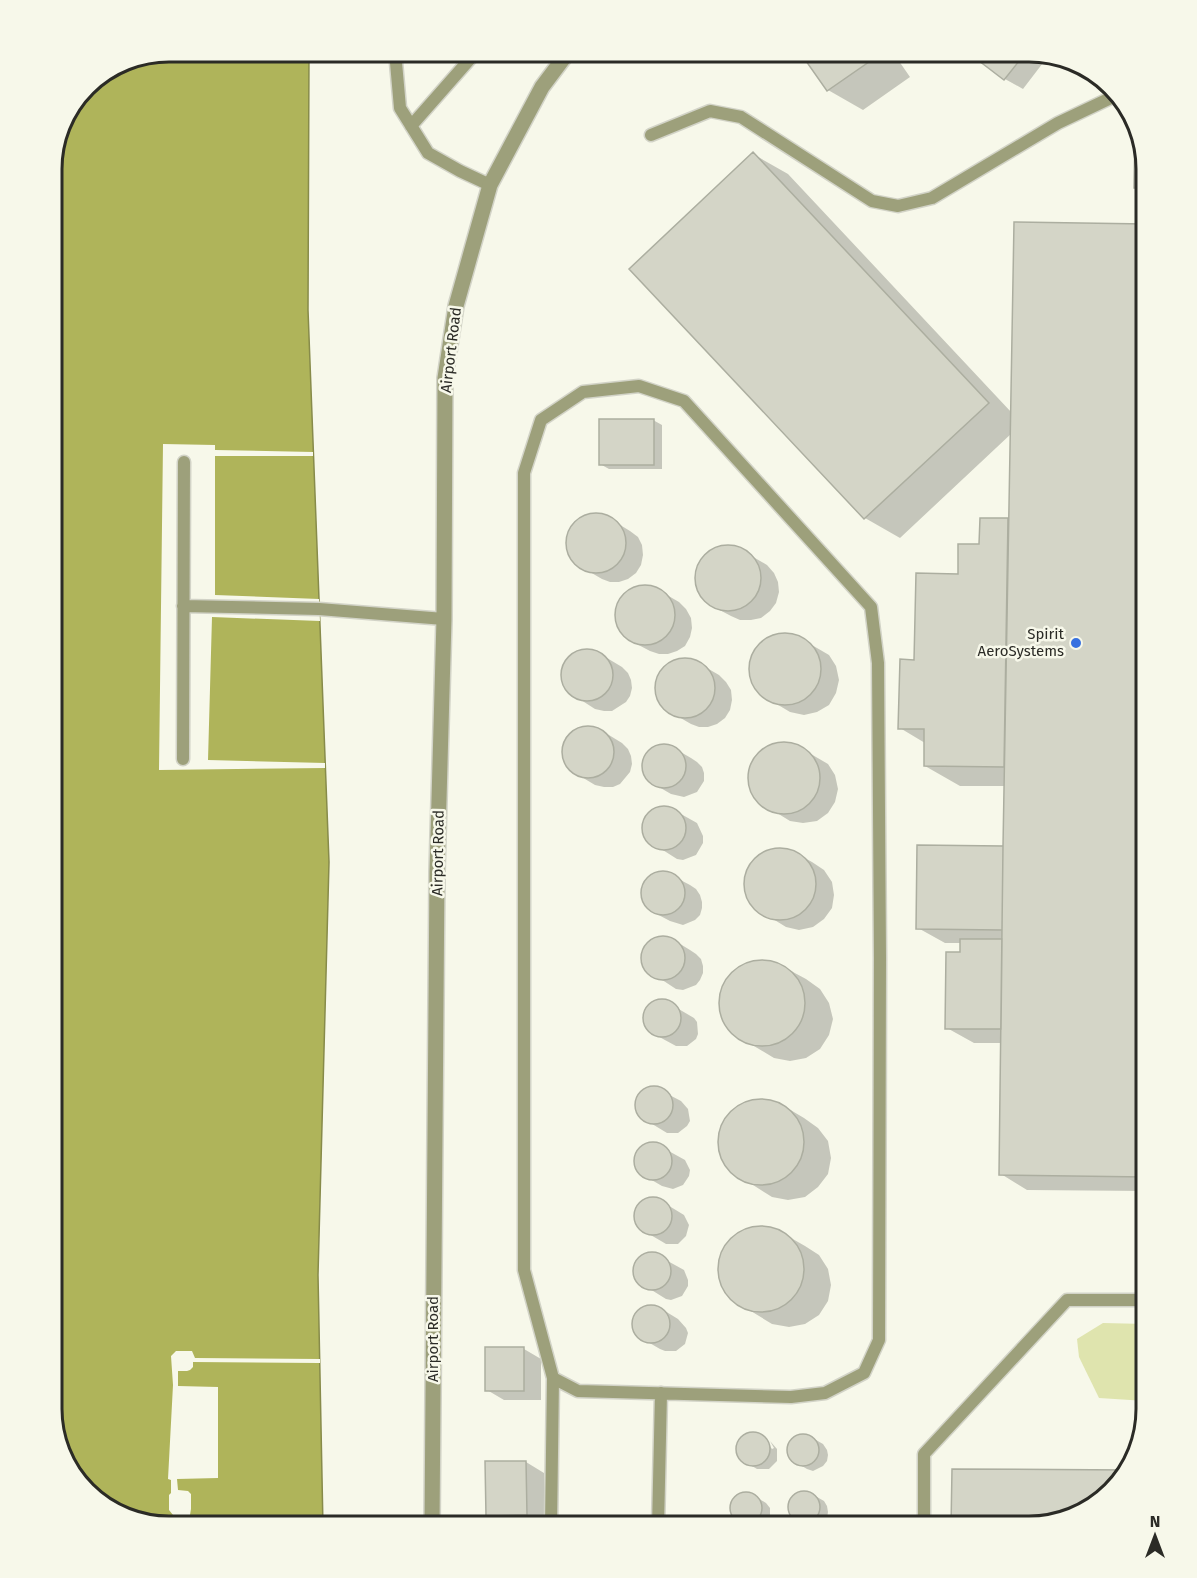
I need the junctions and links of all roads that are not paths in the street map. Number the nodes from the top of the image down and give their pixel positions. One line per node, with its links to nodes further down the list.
1 (396, 62): 5 (lane)
2 (467, 62): 5 (lane)
3 (561, 62): 7 (street, Airport Road)
4 (1109, 99): 6 (lane)
5 (411, 126): 7 (lane)
6 (651, 135)
7 (490, 185): 10 (street, Airport Road)
8 (184, 462): 9 (lane)
9 (183, 606): 10 (lane); 11 (lane)
10 (444, 619): 15 (street, Airport Road)
11 (183, 759)
12 (1136, 1300): 18 (lane)
13 (553, 1378): 14 (lane); 14 (lane); 16 (lane)
14 (661, 1393): 17 (lane)
15 (432, 1516)
16 (551, 1516)
17 (658, 1516)
18 (924, 1516)

